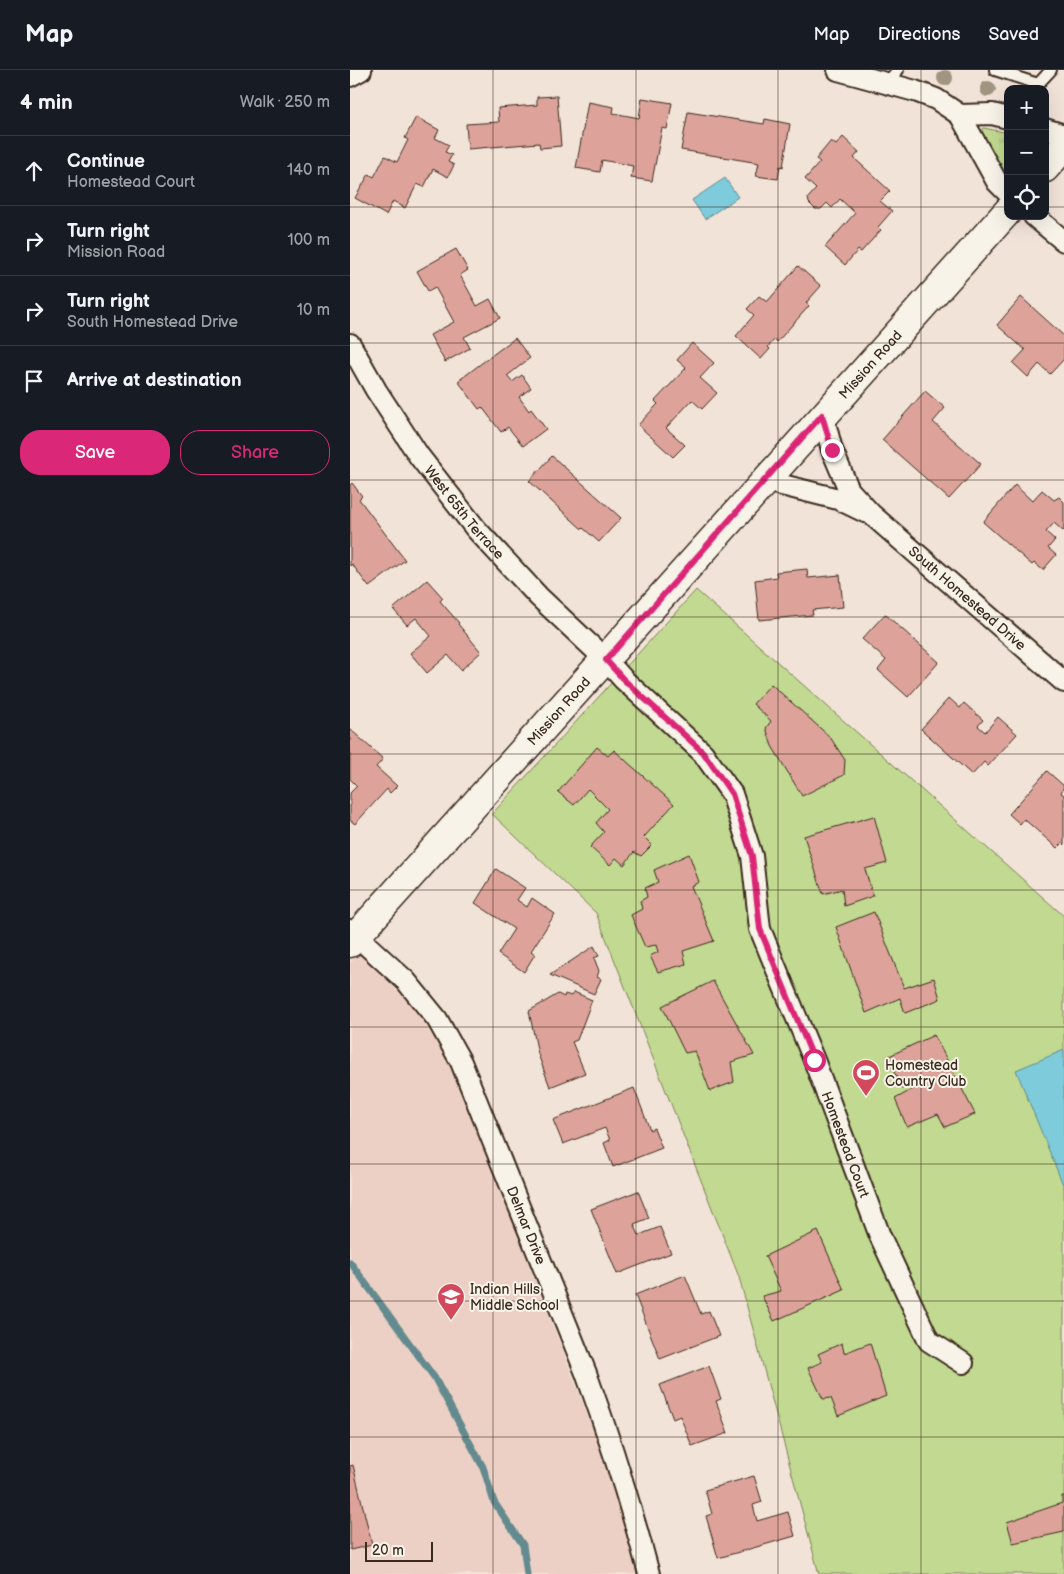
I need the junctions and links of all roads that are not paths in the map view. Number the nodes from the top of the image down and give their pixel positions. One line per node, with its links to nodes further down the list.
1 (361, 70): 5 (street)
2 (838, 70): 6 (street)
3 (994, 70): 4 (lane)
4 (1051, 70)
5 (350, 76)
6 (892, 77): 7 (street)
7 (960, 115): 8 (street); 13 (street)
8 (1004, 117)
9 (1048, 130): 10 (street)
10 (1064, 135)
11 (1064, 147): 12 (main road)
12 (1049, 164)
13 (1004, 189)
14 (1004, 215): 18 (main road, Mission Road)
15 (1039, 220): 16 (street)
16 (1064, 241)
17 (350, 344): 21 (street, West 65th Terrace)
18 (822, 415): 19 (main road, Mission Road); 20 (street, South Homestead Drive)
19 (766, 481): 20 (street, South Homestead Drive); 21 (main road, Mission Road)
20 (871, 514): 22 (street, South Homestead Drive)
21 (606, 660): 23 (main road, Mission Road); 24 (street, Homestead Court)
22 (1064, 682)
23 (352, 937): 25 (street, Delmar Drive)
24 (963, 1363)
25 (649, 1574)

